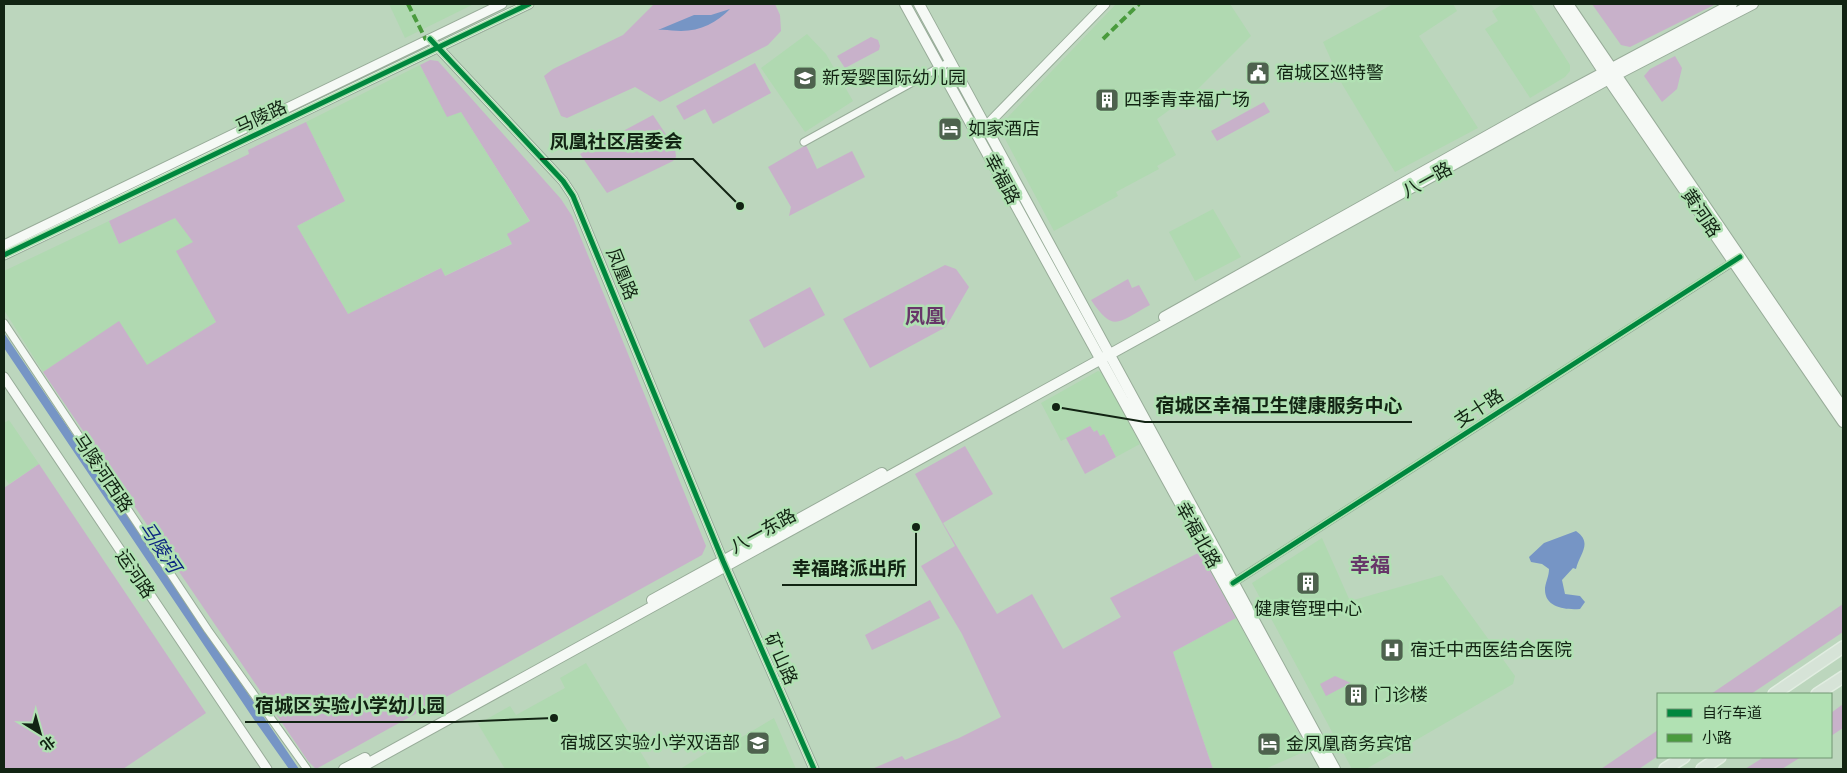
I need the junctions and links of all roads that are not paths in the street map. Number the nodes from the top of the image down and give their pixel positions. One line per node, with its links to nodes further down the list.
1 (502, 4): 10 (street, 马陵路)
2 (529, 4): 11 (street, 马陵路)
3 (905, 4): 13 (main road, 幸福路)
4 (919, 4): 12 (main road, 幸福路)
5 (1105, 4): 15 (street)
6 (1559, 4): 14 (main road, 黄河路)
7 (1568, 4): 14 (main road, 黄河路)
8 (1732, 4): 14 (main road, 八一路)
9 (1753, 4): 14 (main road, 八一路)
10 (430, 39): 11 (street, 凤凰路); 17 (street, 马陵路)
11 (438, 48): 18 (street, 马陵路); 25 (street, 凤凰路)
12 (951, 61): 13 (street); 15 (main road, 幸福路)
13 (941, 66): 16 (street); 21 (main road, 幸福路)
14 (1610, 73): 19 (main road, 黄河路); 21 (main road, 八一路)
15 (986, 125): 21 (main road, 幸福路)
16 (804, 142)
17 (4, 245)
18 (4, 255)
19 (1737, 260): 23 (main road, 黄河路); 24 (main road, 黄河路); 26 (street, 支十路)
20 (4, 323): 34 (street, 马陵河西路)
21 (1104, 355): 25 (main road, 八一东路); 26 (main road, 幸福北路); 38 (main road, 幸福北路)
22 (4, 377): 33 (street, 运河路)
23 (1843, 408)
24 (1843, 422)
25 (725, 564): 35 (main road, 八一东路); 36 (main road, 八一东路); 37 (street, 矿山路)
26 (1233, 583): 39 (main road, 幸福北路)
27 (1843, 647): 29 (main road)
28 (1843, 677): 30 (main road)
29 (1775, 693)
30 (1818, 693)
31 (1682, 758): 40 (main road)
32 (1718, 758): 41 (main road)
33 (267, 769)
34 (307, 769)
35 (344, 769)
36 (358, 769)
37 (814, 769)
38 (1326, 769)
39 (1335, 769)
40 (1665, 769)
41 (1702, 769)

